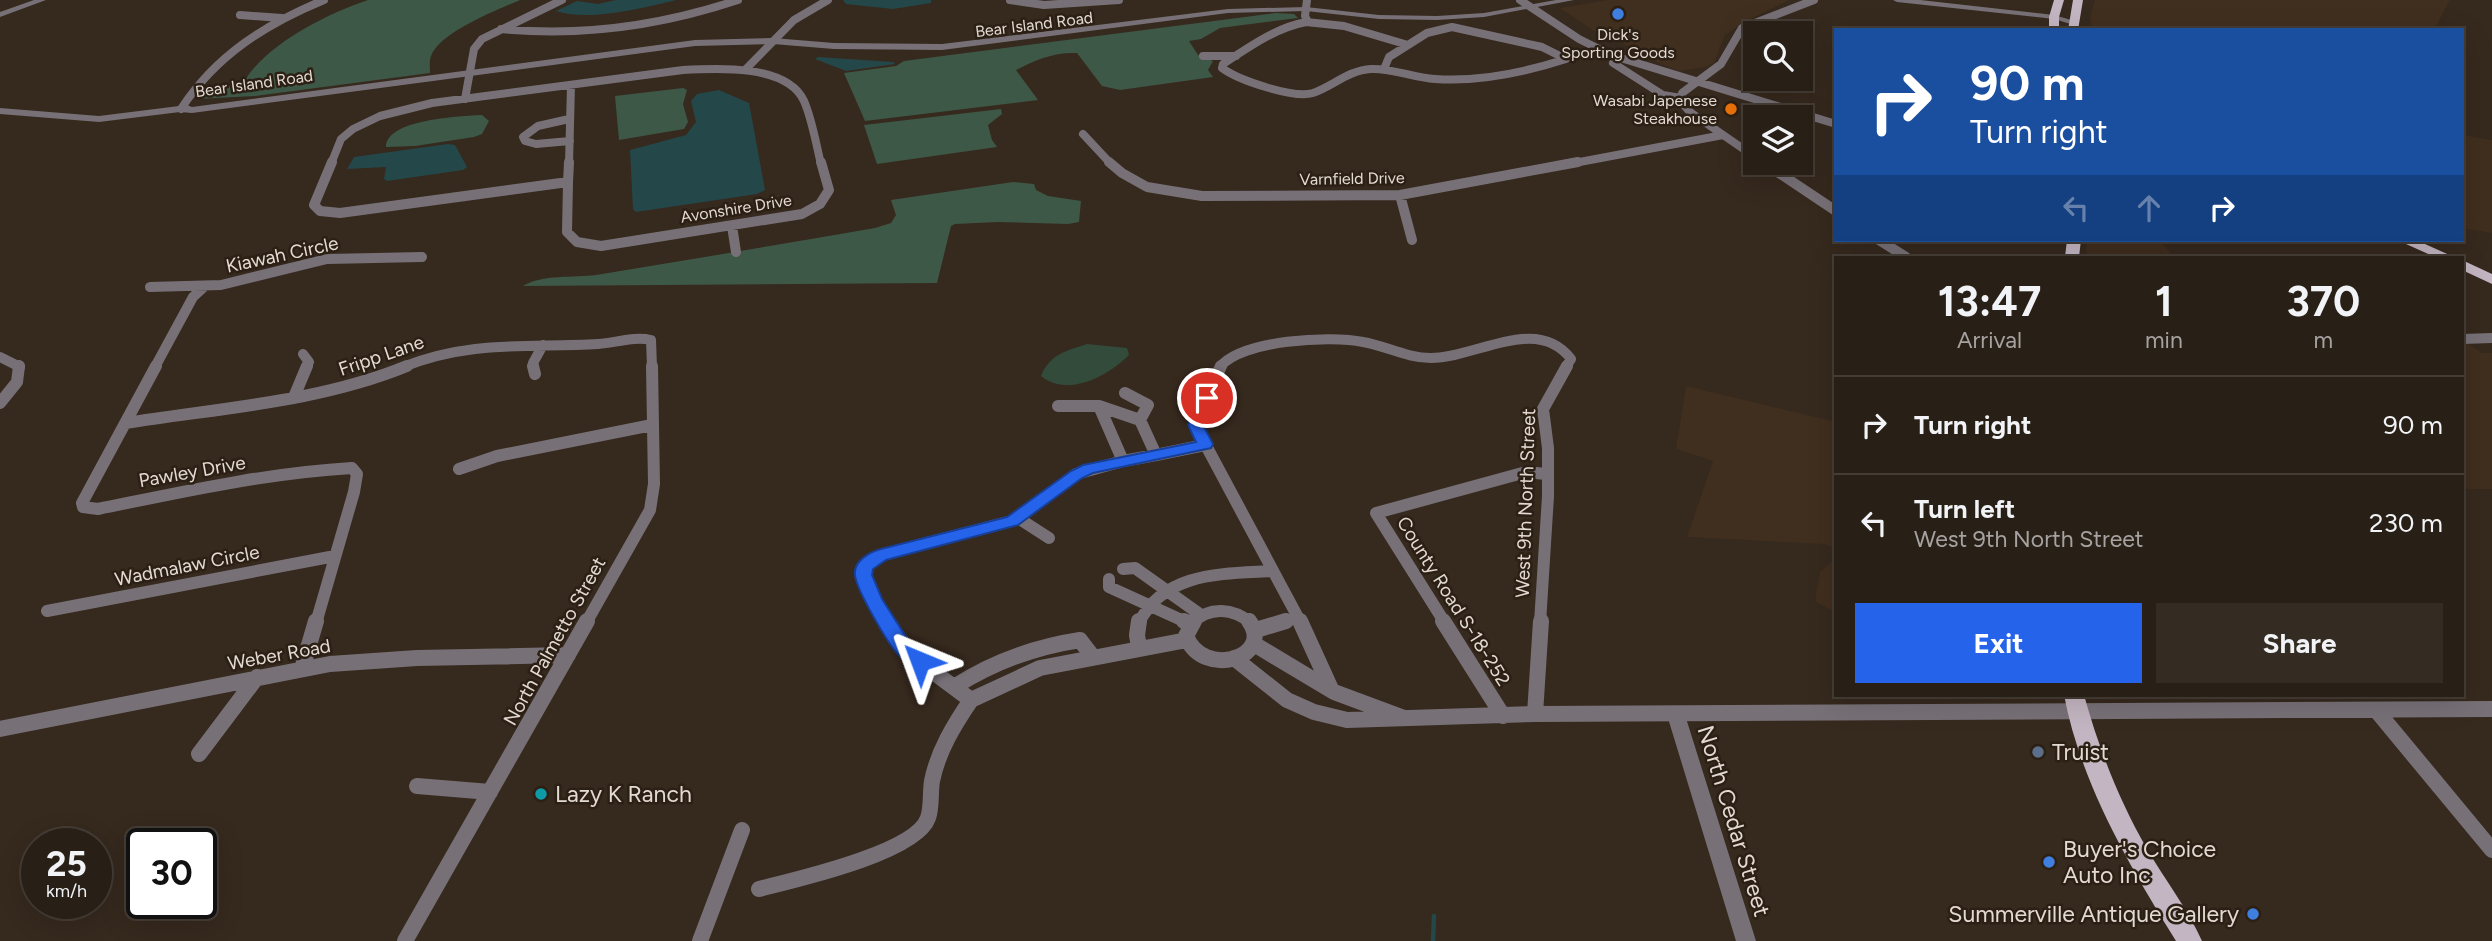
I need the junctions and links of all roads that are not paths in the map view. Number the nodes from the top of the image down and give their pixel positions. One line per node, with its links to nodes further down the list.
1 (42, 0): 18 (street)
2 (324, 0): 21 (street)
3 (562, 0): 26 (street)
4 (738, 0): 26 (street)
5 (828, 0): 27 (street)
6 (1010, 0): 7 (street)
7 (1119, 0)
8 (1542, 0): 15 (street)
9 (1570, 0): 15 (street)
10 (1804, 0): 17 (street)
11 (1814, 0): 17 (street)
12 (1897, 0): 23 (street)
13 (2059, 0): 23 (main road)
14 (2078, 0): 24 (main road)
15 (1525, 3): 20 (street, Bear Island Road); 35 (street)
16 (1307, 5): 20 (street, Bear Island Road); 22 (street); 27 (street, Bear Island Road)
17 (1792, 9): 35 (street)
18 (0, 15)
19 (240, 15): 21 (street)
20 (1449, 15): 25 (street)
21 (284, 18): 40 (street)
22 (1308, 22): 28 (street); 30 (street)
23 (2054, 23): 24 (street)
24 (2073, 26)
25 (1457, 28): 28 (street); 32 (street)
26 (501, 29): 34 (street)
27 (773, 41): 33 (street); 34 (street, Bear Island Road)
28 (1408, 44): 32 (street)
29 (1203, 56): 30 (street)
30 (1236, 56): 32 (street)
31 (1613, 63): 37 (street)
32 (1384, 69)
33 (745, 71): 36 (street, Avonshire Drive); 53 (street, Avonshire Drive)
34 (471, 72): 38 (street); 40 (street, Bear Island Road)
35 (1695, 82): 37 (street); 44 (street)
36 (571, 85): 38 (street, Avonshire Drive); 43 (street, Avonshire Drive)
37 (1681, 97): 46 (street)
38 (465, 99): 50 (street, Avonshire Drive)
39 (0, 106): 42 (street, Bear Island Road)
40 (181, 109): 42 (street, Bear Island Road)
41 (0, 111): 42 (street, Bear Island Road)
42 (34, 113)
43 (569, 119): 47 (street, Avonshire Drive); 47 (street)
44 (1834, 123)
45 (1083, 134): 51 (street, Varnfield Drive)
46 (1723, 135): 48 (street); 51 (street, Varnfield Drive)
47 (570, 141): 50 (street, Avonshire Drive)
48 (1743, 149)
49 (1782, 175): 52 (street)
50 (569, 182): 53 (street, Avonshire Drive)
51 (1401, 195): 54 (street)
52 (1834, 210)
53 (733, 226): 57 (street)
54 (1412, 240)
55 (1882, 242): 58 (street)
56 (2409, 242): 59 (main road)
57 (736, 252)
58 (1904, 256)
59 (2444, 256)
60 (422, 257): 63 (street, Kiawah Circle)
61 (2464, 265): 62 (main road)
62 (2492, 280)
63 (205, 286): 64 (street, Kiawah Circle); 78 (street, Pawley Drive)
64 (150, 288)
65 (2492, 338): 67 (street)
66 (648, 339): 68 (street, Fripp Lane); 79 (street, North Palmetto Street)
67 (2464, 339)
68 (542, 345): 71 (street); 73 (street, Fripp Lane)
69 (303, 354): 73 (street)
70 (0, 357): 74 (street)
71 (535, 374)
72 (1125, 393): 77 (street)
73 (294, 397): 78 (street, Fripp Lane)
74 (0, 403)
75 (1059, 406): 76 (street)
76 (1098, 406): 77 (street); 82 (street)
77 (1140, 420): 81 (street)
78 (127, 423): 87 (street, Pawley Drive)
79 (652, 425): 83 (street); 99 (street, North Palmetto Street)
80 (1205, 444): 81 (street); 84 (street, West 9th North Street); 89 (street, West 9th North Street)
81 (1156, 454): 82 (street)
82 (1123, 461): 85 (street)
83 (459, 469)
84 (1546, 474): 111 (street, West 9th North Street); 113 (street, County Road S-18-252)
85 (1018, 518): 86 (street); 104 (street)
86 (1049, 538)
87 (335, 555): 93 (street, Wadmalaw Circle); 102 (street, Pawley Drive)
88 (1123, 569): 91 (street)
89 (1273, 571): 91 (street); 94 (street, West 9th North Street)
90 (1109, 579): 92 (street)
91 (1168, 590): 92 (street); 95 (street)
92 (1148, 606): 95 (street); 98 (street)
93 (47, 611)
94 (1298, 617): 96 (street); 105 (street, West 9th North Street)
95 (1196, 620): 96 (street); 97 (street)
96 (1255, 637): 101 (street); 105 (street)
97 (1187, 640): 98 (street); 101 (street)
98 (1139, 648): 100 (street)
99 (568, 654): 102 (street, Weber Road); 119 (street, North Palmetto Street)
100 (1094, 657): 104 (street); 106 (street)
101 (1234, 658): 115 (street)
102 (302, 669): 103 (street, Weber Road)
103 (257, 677): 116 (street, Weber Road); 117 (street)
104 (954, 687): 106 (street)
105 (1331, 688): 107 (street)
106 (971, 700): 122 (street)
107 (1360, 704): 114 (street); 115 (street)
108 (2076, 704): 110 (street); 112 (street); 126 (main road)
109 (2492, 709): 110 (street)
110 (2376, 710): 121 (street)
111 (1535, 714): 112 (street); 113 (street)
112 (1676, 715): 125 (street, North Cedar Street)
113 (1503, 716): 114 (street)
114 (1404, 718): 115 (street)
115 (1356, 720)
116 (0, 729)
117 (199, 754)
118 (417, 786): 119 (street)
119 (490, 792): 123 (street, North Palmetto Street)
120 (743, 830): 124 (street)
121 (2492, 850)
122 (759, 889)
123 (405, 941)
124 (700, 941)
125 (1745, 941)
126 (2190, 941)

